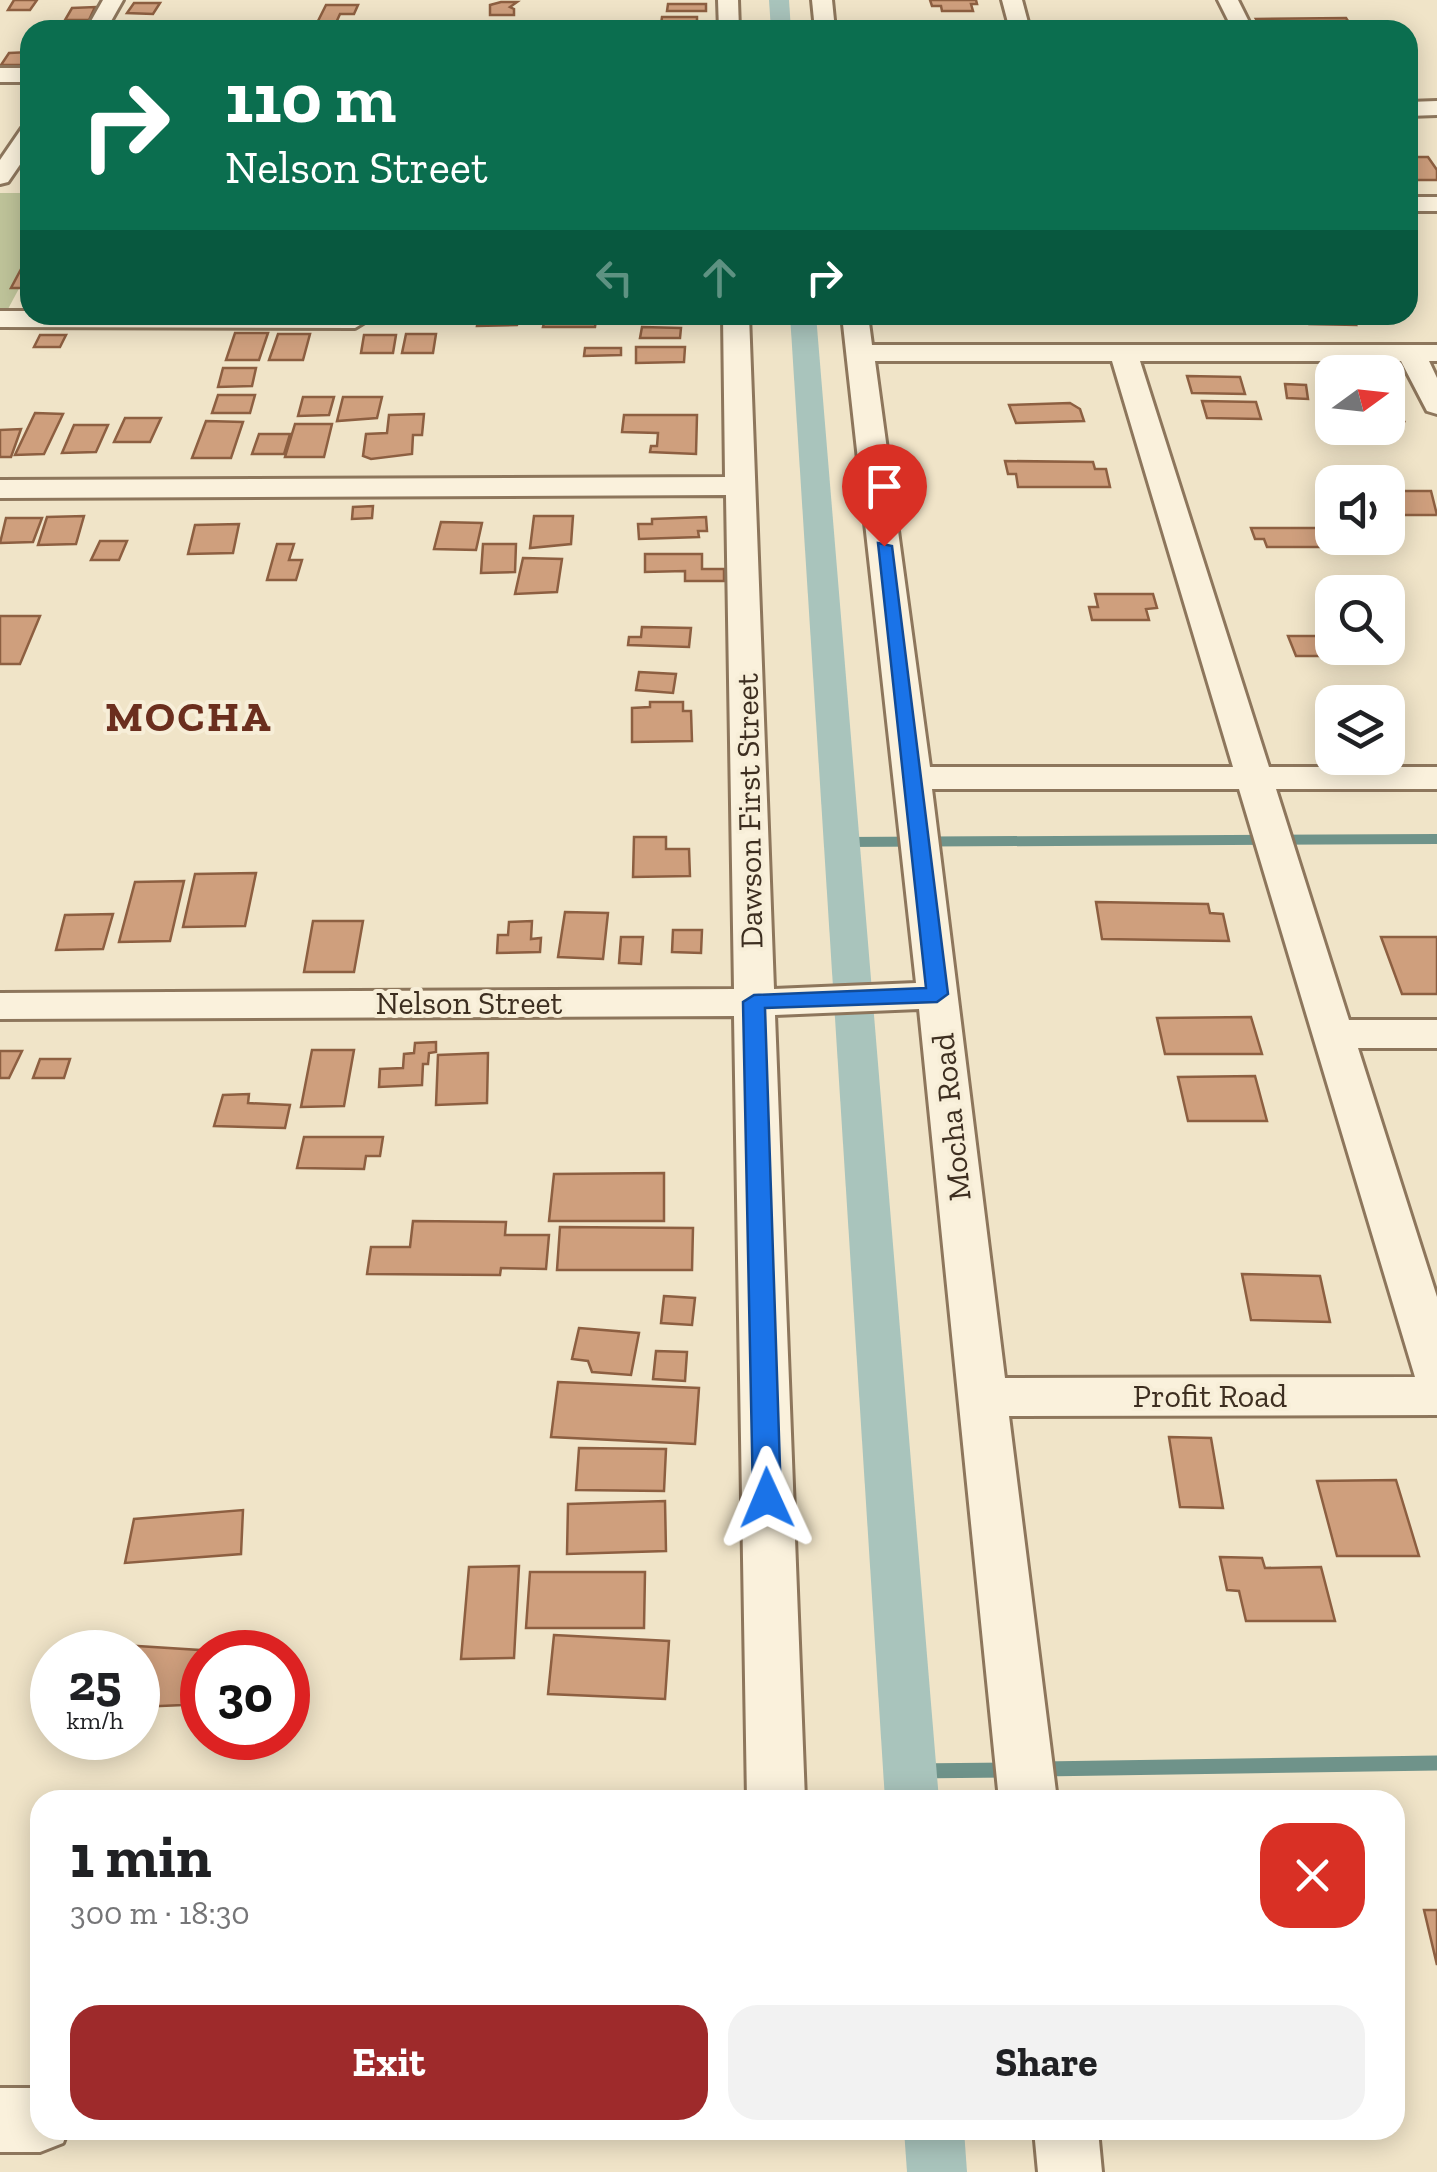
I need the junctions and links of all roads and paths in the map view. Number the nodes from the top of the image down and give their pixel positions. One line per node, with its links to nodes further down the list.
1 (1422, 108): 2 (street)
2 (1437, 133)
3 (20, 148): 4 (street)
4 (0, 177)
5 (736, 325): 10 (street, Dawson First Street)
6 (857, 334): 7 (street); 13 (street, Mocha Road)
7 (1123, 352): 8 (street); 12 (street)
8 (1424, 354): 9 (street)
9 (1437, 405)
10 (741, 486): 11 (street); 16 (street, Dawson First Street)
11 (0, 489)
12 (1255, 777): 13 (street); 14 (street); 18 (street)
13 (913, 778): 15 (street, Mocha Road)
14 (1437, 778)
15 (917, 994): 16 (street, Nelson Street); 22 (street, Mocha Road)
16 (754, 1002): 17 (street, Nelson Street); 23 (street, Dawson First Street)
17 (0, 1006)
18 (1334, 1034): 19 (street); 20 (street)
19 (1437, 1034)
20 (1437, 1373)
21 (1437, 1396): 22 (street, Profit Road)
22 (983, 1397): 24 (street, Mocha Road)
23 (776, 1790)
24 (1027, 1790)
25 (0, 2120): 26 (street)
26 (30, 2120)
27 (1067, 2140): 28 (street)
28 (1070, 2172)

